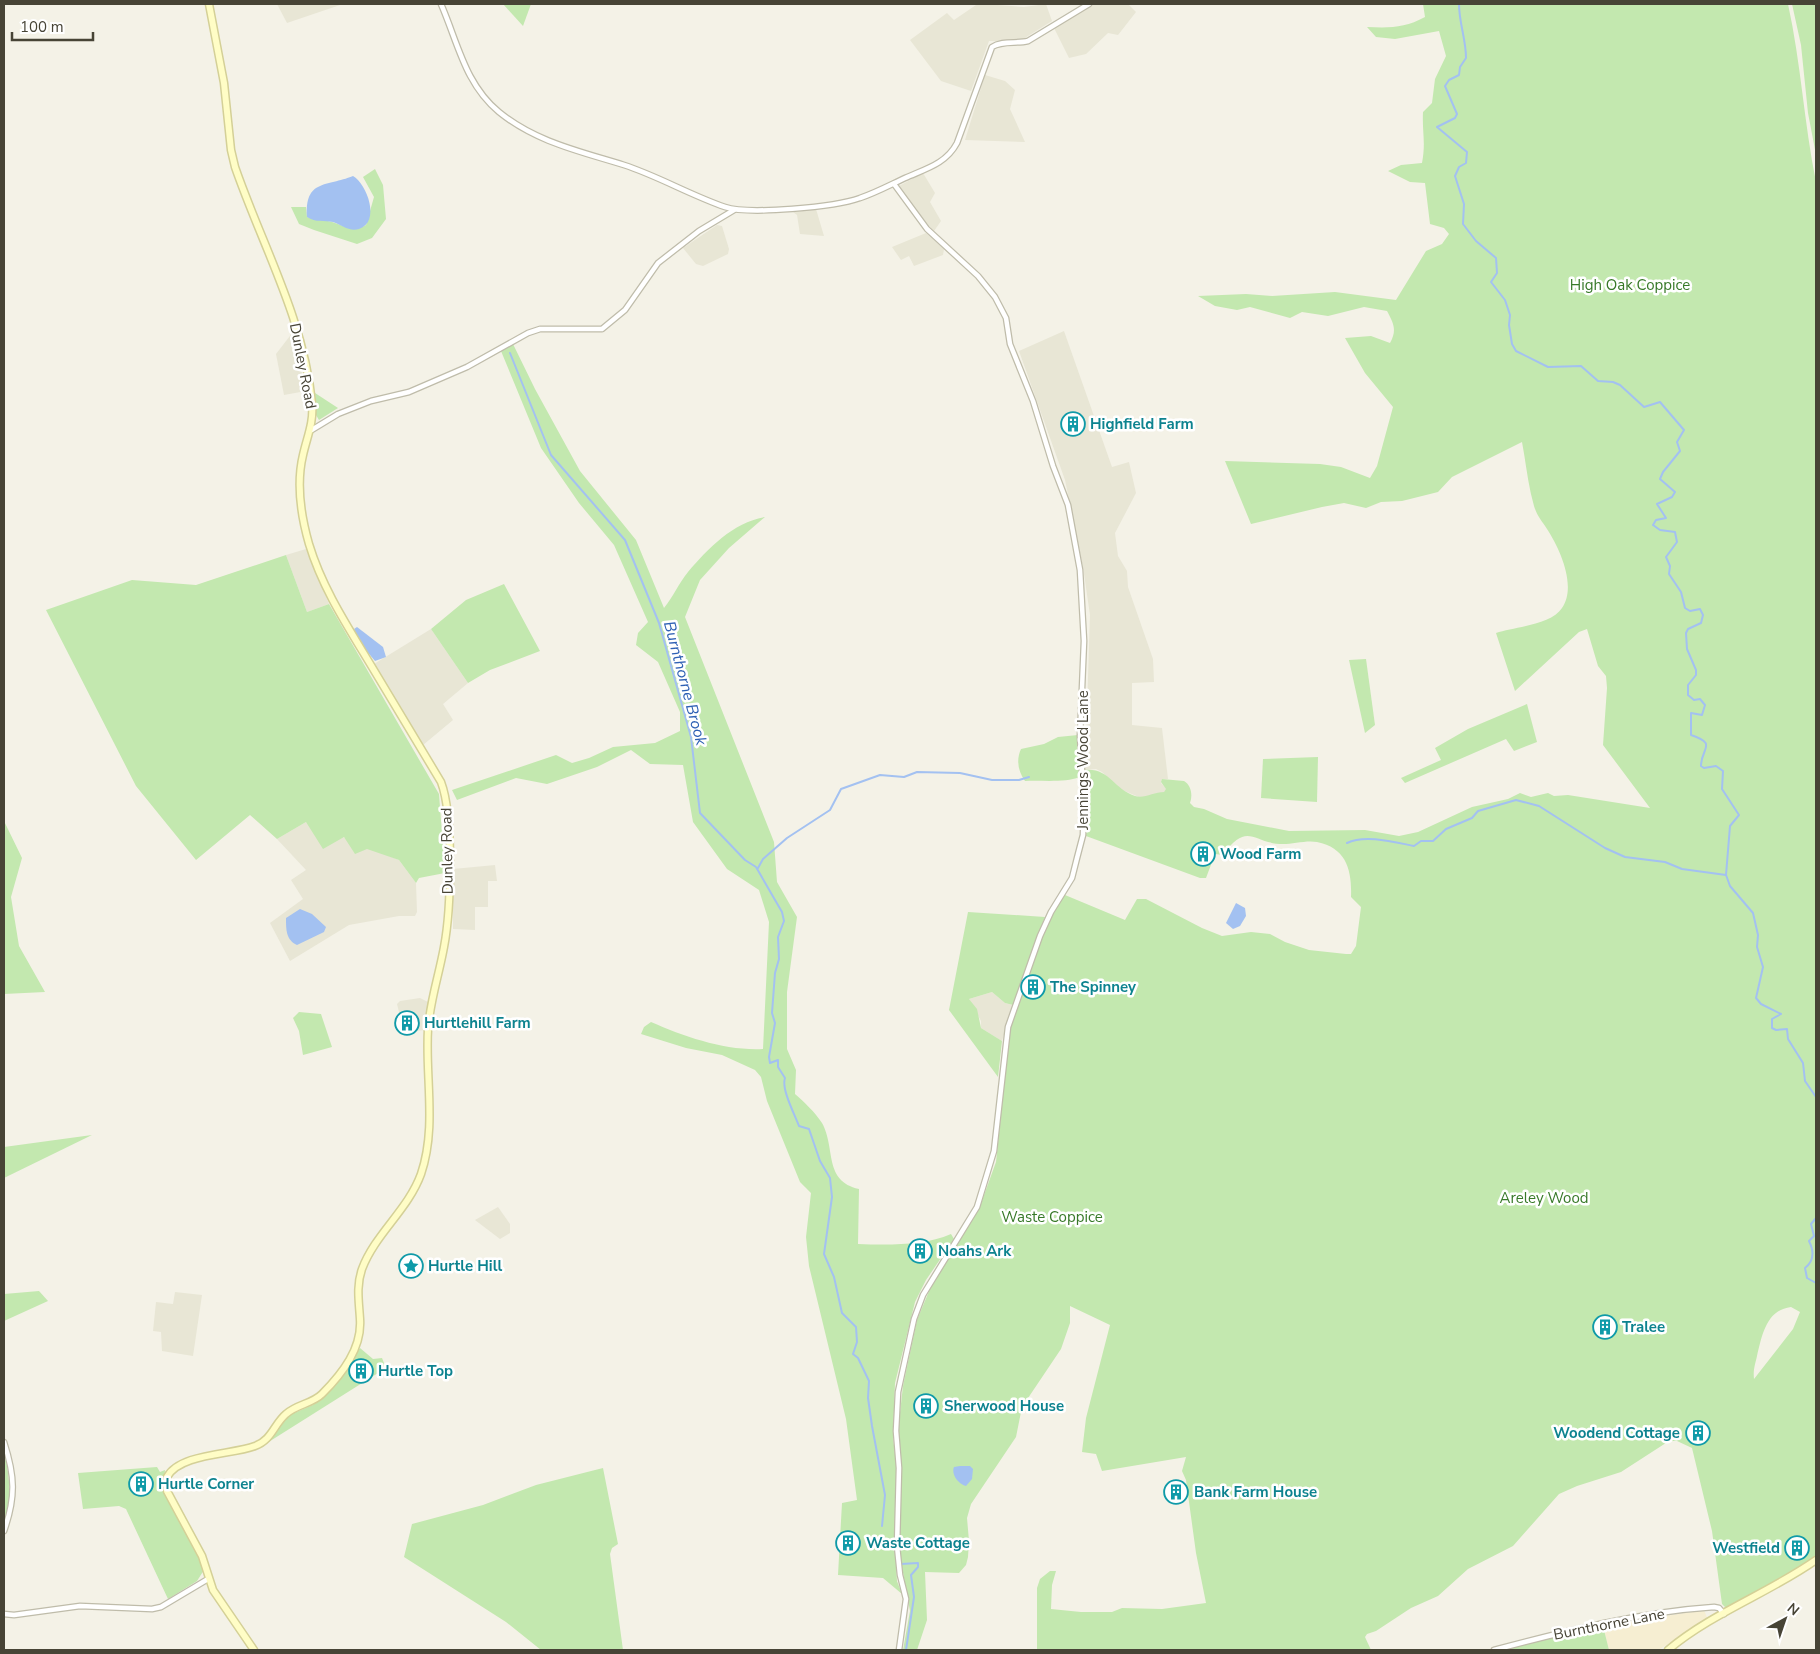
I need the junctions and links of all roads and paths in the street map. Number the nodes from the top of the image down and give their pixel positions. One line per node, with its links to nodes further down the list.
1 (209, 4): 6 (street, Dunley Road)
2 (441, 4): 5 (street)
3 (1089, 4): 4 (street)
4 (894, 184): 5 (street); 14 (street, Jennings Wood Lane)
5 (734, 210): 6 (street)
6 (310, 432): 10 (street, Dunley Road)
7 (4, 1442): 8 (street)
8 (4, 1531)
9 (1816, 1560): 12 (street)
10 (208, 1579): 11 (street); 13 (street)
11 (4, 1614)
12 (1724, 1614): 15 (street, Burnthorne Lane); 16 (street)
13 (254, 1650)
14 (899, 1650)
15 (1494, 1650)
16 (1668, 1650)

